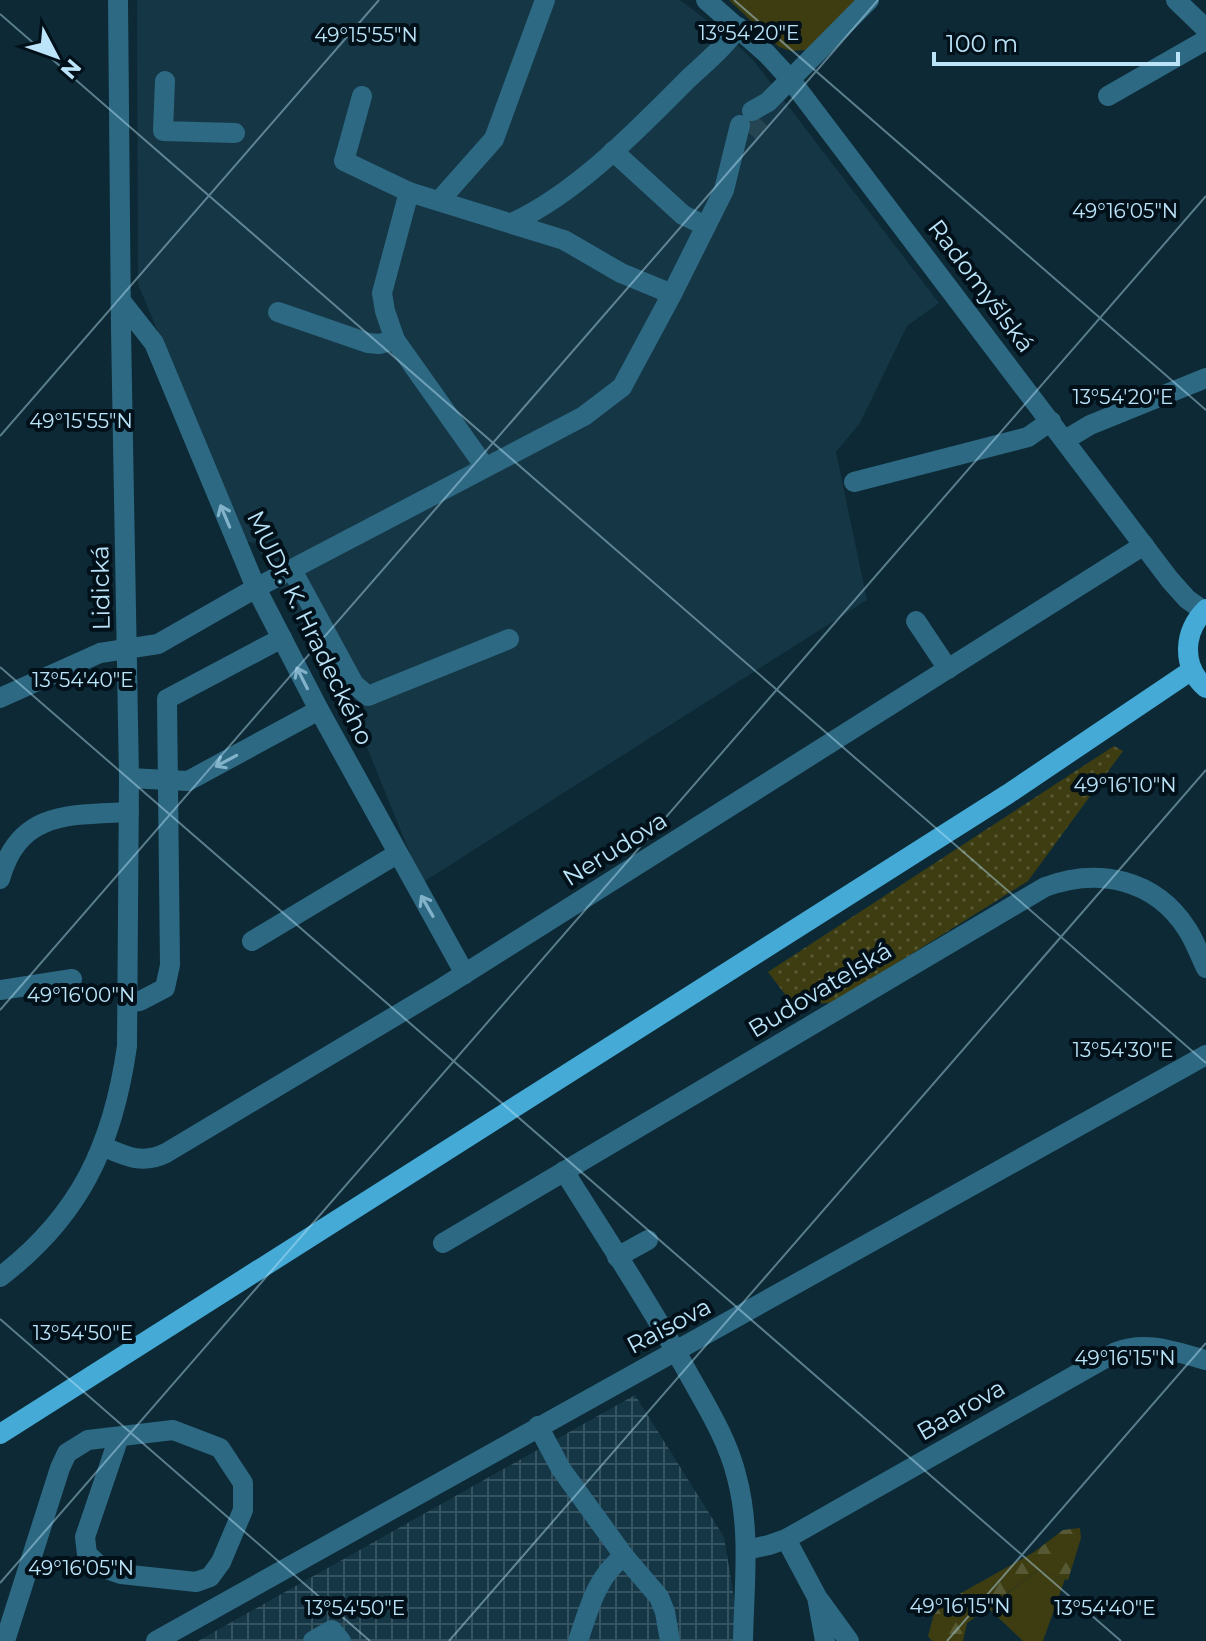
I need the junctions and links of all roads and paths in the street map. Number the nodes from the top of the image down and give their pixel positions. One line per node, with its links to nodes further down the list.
1 (118, 0): 20 (street, Lidická)
2 (545, 0): 16 (street)
3 (706, 0): 6 (street, Radomyšlská)
4 (869, 0): 9 (street)
5 (1176, 0): 7 (street)
6 (738, 27): 9 (street, Radomyšlská); 14 (street)
7 (1206, 29)
8 (1206, 40): 12 (street)
9 (790, 79): 18 (street); 24 (street, Radomyšlská)
10 (165, 81): 13 (street)
11 (362, 96): 15 (street)
12 (1108, 96)
13 (235, 133)
14 (613, 151): 17 (street); 18 (street)
15 (409, 192): 16 (street); 22 (street)
16 (439, 201): 17 (street)
17 (512, 223): 19 (street)
18 (706, 226): 19 (street)
19 (672, 294): 26 (street)
20 (121, 301): 30 (street, MUDr. K. Hradeckého, one-way to 20); 40 (street, Lidická)
21 (278, 312): 22 (street)
22 (395, 340): 26 (street)
23 (1206, 378): 25 (street)
24 (1051, 421): 25 (street, Radomyšlská); 27 (street)
25 (1065, 440): 28 (street, Radomyšlská)
26 (485, 467): 29 (street)
27 (854, 482)
28 (1144, 545): 31 (street, Radomyšlská); 35 (street, Nerudova)
29 (292, 570): 30 (street); 34 (street)
30 (256, 588): 33 (street, MUDr. K. Hradeckého); 38 (street)
31 (1205, 610): 36 (main road)
32 (916, 621): 35 (street)
33 (282, 638): 39 (street, MUDr. K. Hradeckého, one-way to 33); 41 (street)
34 (509, 639)
35 (948, 669): 47 (street, Nerudova)
36 (1192, 670): 37 (main road); 61 (main road)
37 (1206, 688)
38 (0, 698)
39 (319, 710): 41 (street, one-way to 41); 43 (street, MUDr. K. Hradeckého)
40 (129, 778): 41 (street); 42 (street, Lidická)
41 (169, 778): 50 (street)
42 (129, 812): 44 (street); 50 (street, Lidická)
43 (397, 854): 45 (street); 47 (street, MUDr. K. Hradeckého, one-way to 43)
44 (0, 879)
45 (252, 941)
46 (1206, 968): 53 (street, Budovatelská)
47 (465, 974): 52 (street, Nerudova)
48 (72, 979): 49 (street)
49 (0, 990)
50 (129, 1003): 52 (street, Lidická)
51 (1206, 1055): 58 (street, Raisova)
52 (102, 1146): 57 (street, Lidická)
53 (564, 1171): 55 (street, Budovatelská); 56 (street)
54 (648, 1240): 56 (street)
55 (443, 1243)
56 (617, 1257): 58 (street)
57 (0, 1277)
58 (677, 1352): 60 (street, Raisova); 64 (street)
59 (1206, 1360): 63 (street, Baarova)
60 (538, 1426): 65 (street); 69 (street, Raisova)
61 (3, 1432)
62 (119, 1437): 62 (street); 68 (street)
63 (786, 1539): 64 (street, Baarova); 66 (street)
64 (746, 1550): 74 (street)
65 (624, 1556): 72 (street); 73 (street)
66 (817, 1597): 67 (street); 76 (street)
67 (823, 1632): 75 (street)
68 (5, 1641)
69 (156, 1641)
70 (313, 1641): 71 (street)
71 (341, 1641)
72 (578, 1641)
73 (670, 1641)
74 (743, 1641)
75 (834, 1641)
76 (849, 1641)

